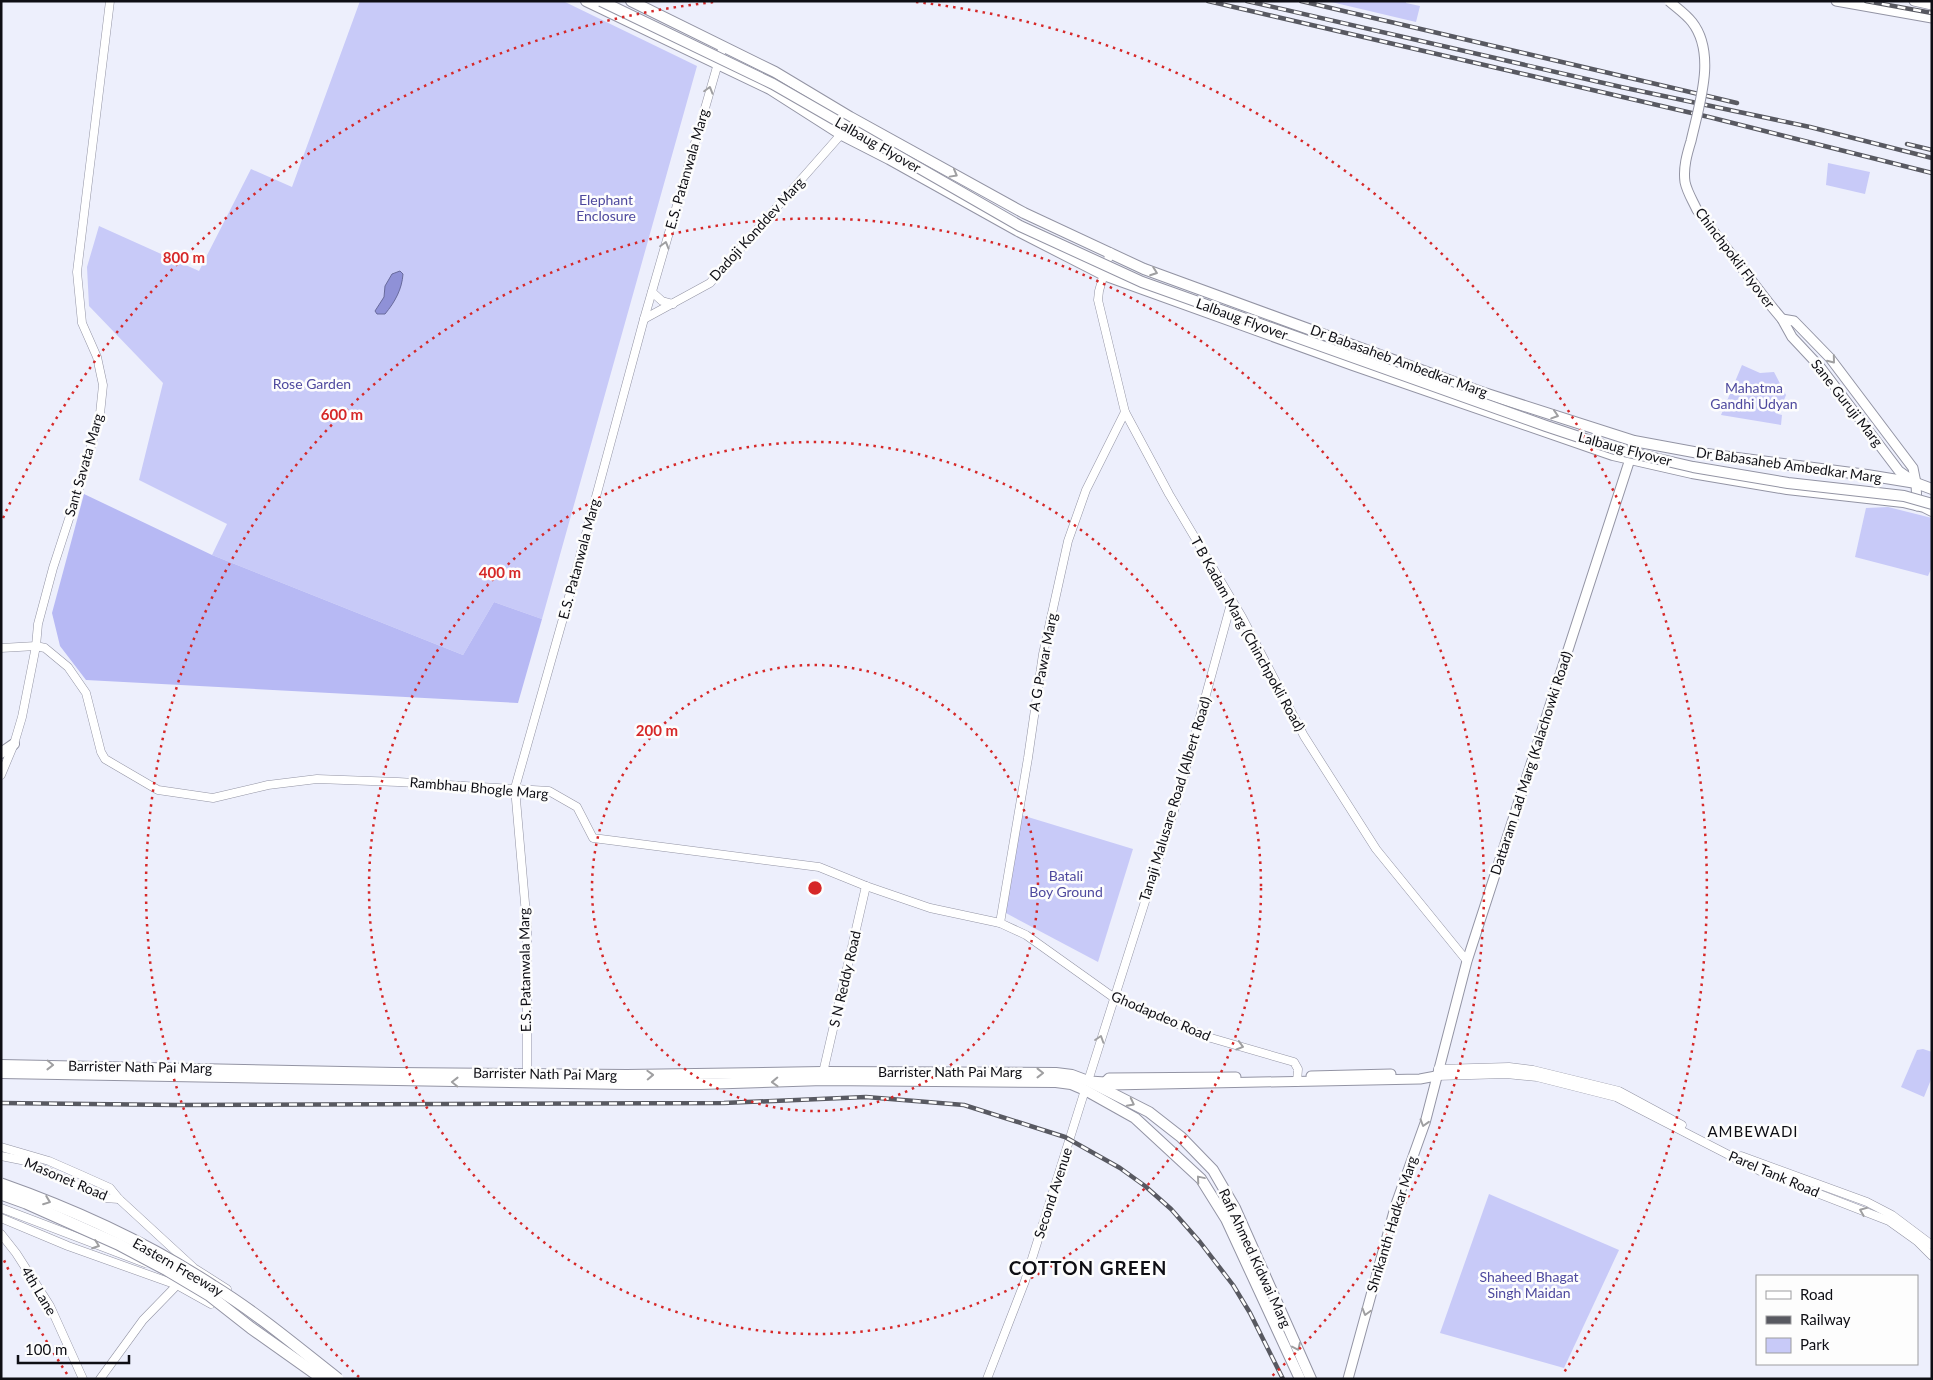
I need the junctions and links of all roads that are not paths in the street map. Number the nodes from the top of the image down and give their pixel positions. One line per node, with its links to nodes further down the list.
1 (110, 1): 31 (street, Sant Savata Marg)
2 (586, 1): 12 (main road, Dr Babasaheb Ambedkar Marg)
3 (601, 1): 27 (main road, Lalbaug Flyover, bridge)
4 (616, 1): 26 (main road, Lalbaug Flyover, bridge)
5 (631, 1): 11 (main road, Dr Babasaheb Ambedkar Marg)
6 (1669, 1): 20 (main road, Chinchpokli Flyover, bridge)
7 (1836, 1): 10 (main road)
8 (1914, 1): 9 (main road)
9 (1932, 4)
10 (1932, 18)
11 (723, 46): 12 (street, E.S. Patanwala Marg); 13 (main road, Dr Babasaheb Ambedkar Marg)
12 (717, 64): 14 (main road, Dr Babasaheb Ambedkar Marg); 17 (street, E.S. Patanwala Marg, one-way to 12)
13 (850, 117): 14 (street, Dadoji Konddev Marg); 15 (main road, Dr Babasaheb Ambedkar Marg, one-way to 15)
14 (842, 135): 16 (main road, Dr Babasaheb Ambedkar Marg); 18 (street, Dadoji Konddev Marg)
15 (1110, 252): 16 (street, T B Kadam Marg (Chinchpokli Road)); 22 (main road, Dr Babasaheb Ambedkar Marg, one-way to 22)
16 (1104, 275): 21 (street, T B Kadam Marg (Chinchpokli Road)); 23 (main road, Dr Babasaheb Ambedkar Marg)
17 (652, 292): 18 (street); 19 (street, E.S. Patanwala Marg)
18 (673, 304): 19 (street, Dadoji Konddev Marg)
19 (644, 319): 36 (street, E.S. Patanwala Marg)
20 (1782, 319): 24 (main road, Sane Guruji Marg); 24 (main road, one-way to 24)
21 (1125, 412): 30 (street, T B Kadam Marg (Chinchpokli Road)); 38 (street, A G Pawar Marg)
22 (1634, 441): 23 (main road, Dattaram Lad Marg (Kalachowki Road)); 24 (main road, Dr Babasaheb Ambedkar Marg)
23 (1630, 459): 28 (main road, Dr Babasaheb Ambedkar Marg); 39 (main road, Dattaram Lad Marg (Kalachowki Road))
24 (1916, 483): 25 (main road, Dr Babasaheb Ambedkar Marg); 28 (main road)
25 (1932, 489)
26 (1932, 500)
27 (1932, 504)
28 (1917, 506): 29 (main road, Dr Babasaheb Ambedkar Marg)
29 (1932, 511)
30 (1232, 600): 39 (street, T B Kadam Marg (Chinchpokli Road)); 40 (street, Tanaji Malusare Road (Albert Road))
31 (36, 646): 32 (street); 33 (street, Sant Savata Marg); 36 (street, Rambhau Bhogle Marg)
32 (1, 648)
33 (14, 744): 34 (main road); 35 (street, Sant Savata Marg)
34 (1, 753)
35 (1, 775)
36 (515, 788): 37 (street, Rambhau Bhogle Marg); 46 (street, E.S. Patanwala Marg)
37 (866, 886): 38 (street, Rambhau Bhogle Marg); 44 (street, S N Reddy Road)
38 (1000, 923): 40 (street, Ghodapdeo Road)
39 (1467, 961): 42 (main road, Dattaram Lad Marg (Kalachowki Road))
40 (1113, 997): 47 (street, Ghodapdeo Road, one-way to 47); 48 (street, Tanaji Malusare Road (Albert Road), one-way to 40)
41 (1, 1065): 45 (main road, Barrister Nath Pai Marg, one-way to 45)
42 (1437, 1073): 47 (main road); 57 (street); 58 (street, Parel Tank Road, one-way to 42); 70 (main road, Shrikanth Hadkar Marg, one-way to 70)
43 (1, 1074): 45 (main road, Barrister Nath Pai Marg)
44 (822, 1076): 46 (main road, Barrister Nath Pai Marg); 48 (main road, Barrister Nath Pai Marg)
45 (416, 1077): 46 (main road, Barrister Nath Pai Marg)
46 (527, 1078)
47 (1297, 1079): 48 (main road)
48 (1086, 1085): 67 (street, Second Avenue); 68 (main road, Rafi Ahmed Kidwai Marg, one-way to 48); 69 (main road, Rafi Ahmed Kidwai Marg, one-way to 69)
49 (1, 1147): 53 (street, Masonet Road)
50 (1, 1156): 53 (street, Masonet Road)
51 (1, 1184): 65 (highway, Eastern Freeway, one-way to 65, bridge)
52 (1, 1194): 64 (highway, Eastern Freeway, bridge)
53 (119, 1199): 59 (street)
54 (1, 1208): 59 (street, one-way to 59)
55 (1, 1218): 60 (street)
56 (1, 1234): 61 (street, 4th Lane)
57 (1932, 1245)
58 (1932, 1256)
59 (194, 1268): 60 (street); 66 (street)
60 (177, 1285): 62 (street); 63 (street)
61 (83, 1379)
62 (100, 1379)
63 (314, 1379)
64 (323, 1379)
65 (338, 1379)
66 (346, 1379)
67 (987, 1379)
68 (1300, 1379)
69 (1311, 1379)
70 (1348, 1379)

